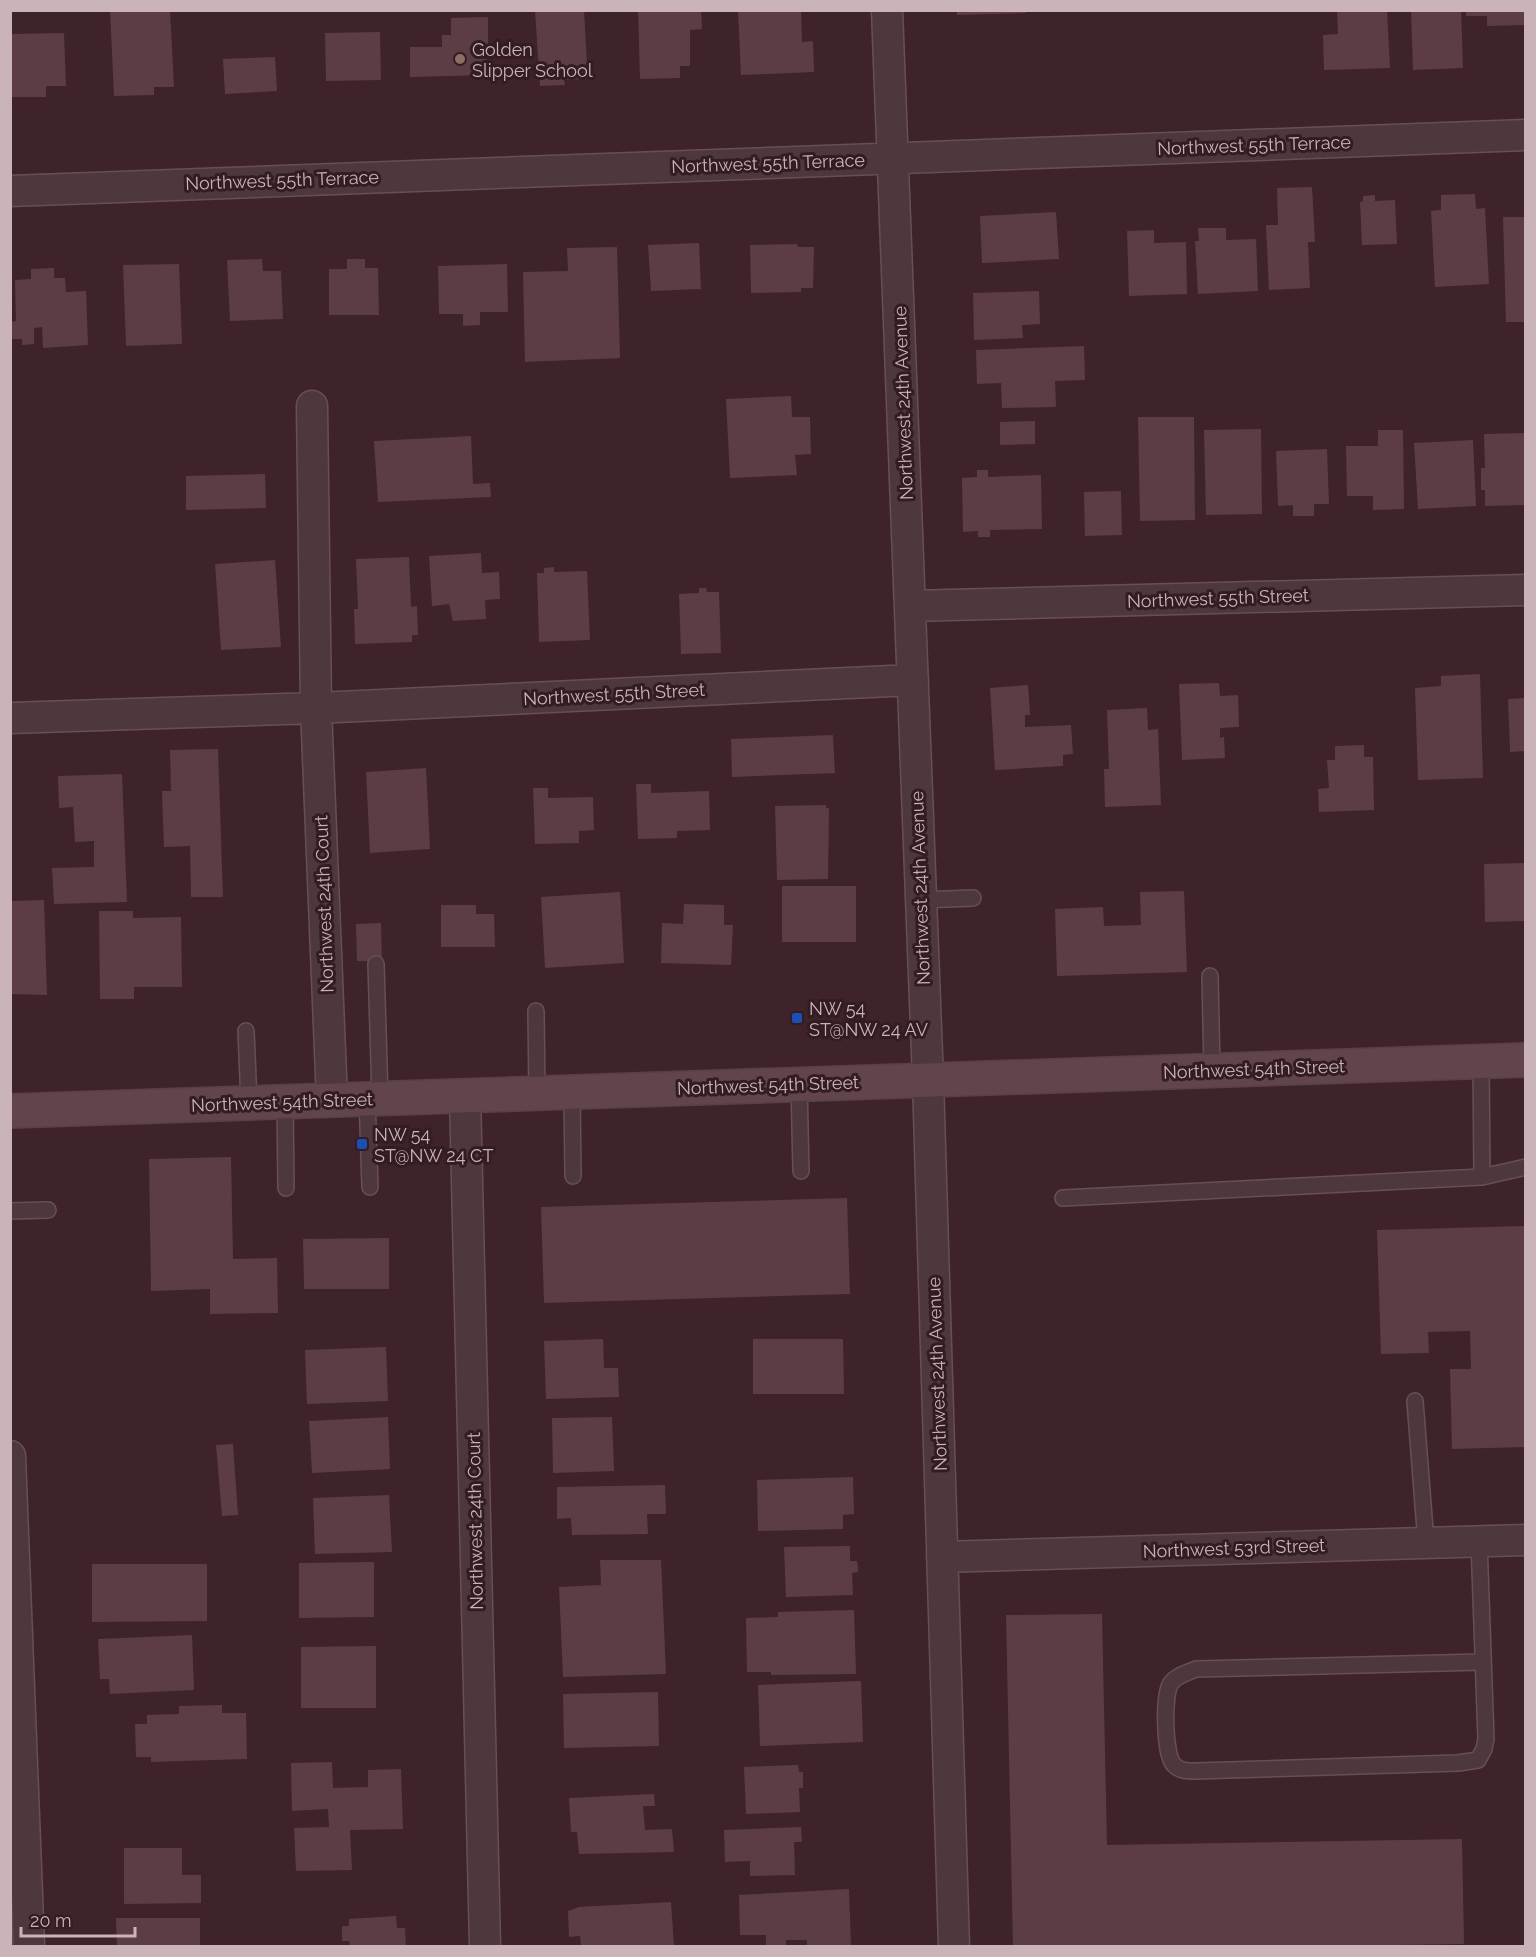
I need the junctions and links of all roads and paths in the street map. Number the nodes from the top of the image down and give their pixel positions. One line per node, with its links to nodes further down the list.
1 (887, 10): 3 (street, Northwest 24th Avenue)
2 (1526, 135): 3 (street, Northwest 55th Terrace)
3 (893, 159): 4 (street, Northwest 55th Terrace); 7 (street, Northwest 24th Avenue)
4 (10, 191)
5 (312, 406): 9 (street, Northwest 24th Court)
6 (1526, 590): 7 (street, Northwest 55th Street)
7 (910, 606): 8 (street, Northwest 24th Avenue)
8 (913, 680): 9 (street, Northwest 55th Street); 12 (street, Northwest 24th Avenue)
9 (315, 708): 10 (street); 26 (street, Northwest 24th Court)
10 (10, 718)
11 (973, 898): 12 (lane)
12 (921, 900): 20 (street, Northwest 24th Avenue)
13 (376, 964): 25 (lane)
14 (1210, 976): 19 (lane)
15 (536, 1011): 23 (lane)
16 (246, 1032): 28 (lane)
17 (1526, 1060): 18 (main road, Northwest 54th Street)
18 (1481, 1061): 19 (main road, Northwest 54th Street); 33 (lane)
19 (1212, 1070): 20 (main road, Northwest 54th Street)
20 (928, 1080): 21 (main road, Northwest 54th Street); 44 (street, Northwest 24th Avenue)
21 (799, 1084): 22 (main road, Northwest 54th Street); 31 (lane)
22 (572, 1092): 23 (main road, Northwest 54th Street); 32 (lane)
23 (537, 1093): 24 (main road, Northwest 54th Street)
24 (465, 1095): 25 (main road, Northwest 54th Street); 47 (street, Northwest 24th Court)
25 (374, 1098): 26 (main road, Northwest 54th Street); 34 (lane)
26 (332, 1100): 27 (main road, Northwest 54th Street)
27 (285, 1102): 28 (main road, Northwest 54th Street); 35 (lane)
28 (249, 1103): 29 (main road, Northwest 54th Street)
29 (10, 1111)
30 (1526, 1167): 33 (lane)
31 (801, 1171)
32 (573, 1176)
33 (1482, 1178): 36 (lane)
34 (370, 1187)
35 (286, 1188)
36 (1063, 1198)
37 (48, 1210): 38 (lane)
38 (10, 1211)
39 (1415, 1401): 43 (lane)
40 (10, 1456): 46 (street)
41 (1526, 1539): 42 (street, Northwest 53rd Street)
42 (1479, 1541): 43 (street, Northwest 53rd Street); 45 (lane)
43 (1426, 1543): 44 (street, Northwest 53rd Street)
44 (942, 1557): 48 (street, Northwest 24th Avenue)
45 (1483, 1662): 45 (lane)
46 (29, 1947)
47 (485, 1947)
48 (954, 1947)

